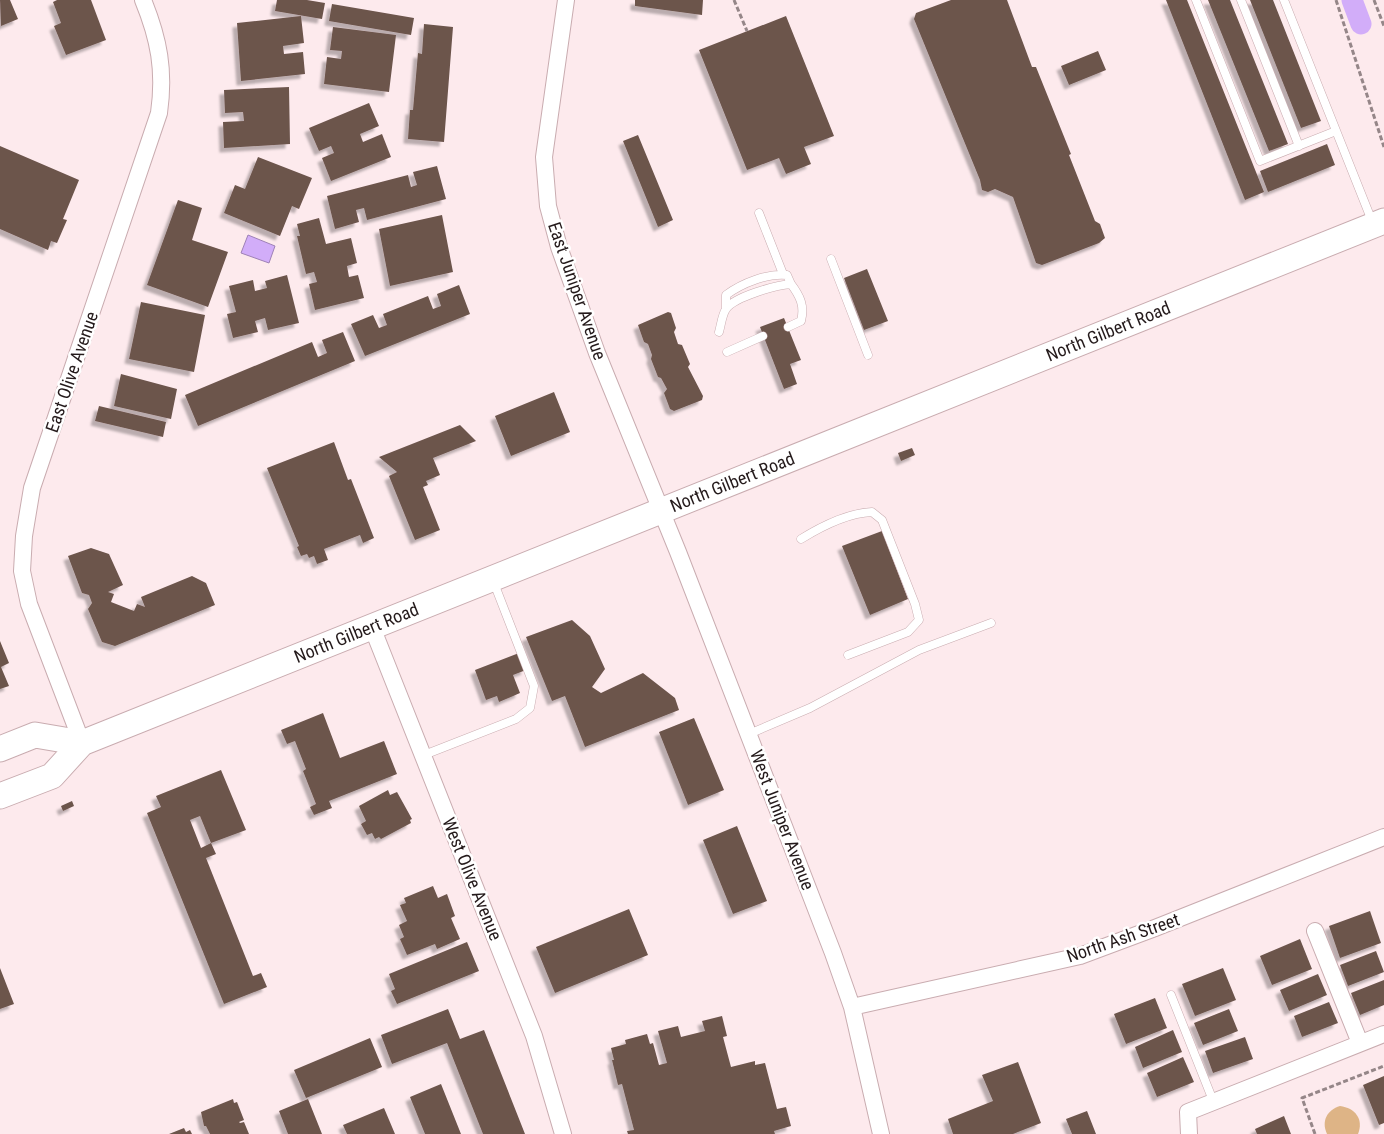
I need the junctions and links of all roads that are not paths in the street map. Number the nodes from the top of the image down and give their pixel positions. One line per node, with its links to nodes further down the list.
1 (143, 0): 26 (street, East Olive Avenue)
2 (566, 0): 19 (street, East Juniper Avenue)
3 (1196, 0): 7 (lane)
4 (1241, 0): 7 (lane)
5 (1284, 0): 6 (lane)
6 (1336, 131): 7 (lane); 9 (lane)
7 (1299, 146)
8 (759, 213): 11 (lane)
9 (1379, 223): 19 (main road, North Gilbert Road)
10 (831, 260): 18 (lane)
11 (783, 274): 12 (lane); 13 (lane)
12 (791, 284): 13 (lane); 14 (lane)
13 (726, 309): 15 (lane)
14 (788, 327)
15 (719, 332)
16 (763, 336): 17 (lane)
17 (727, 352)
18 (868, 355)
19 (661, 512): 21 (main road, North Gilbert Road); 25 (street, West Juniper Avenue)
20 (801, 538): 24 (lane)
21 (492, 579): 23 (main road, North Gilbert Road); 28 (lane)
22 (991, 623): 25 (lane)
23 (372, 627): 26 (main road, North Gilbert Road); 28 (street, West Olive Avenue)
24 (848, 655)
25 (749, 734): 33 (street, West Juniper Avenue)
26 (82, 743): 27 (main road); 29 (main road, North Gilbert Road)
27 (0, 748)
28 (424, 755): 37 (street, West Olive Avenue)
29 (0, 796)
30 (1384, 838): 33 (street, North Ash Street)
31 (1315, 931): 35 (street)
32 (1172, 995): 36 (lane)
33 (852, 1008): 38 (street, West Juniper Avenue)
34 (1384, 1034): 35 (street)
35 (1360, 1043): 36 (street)
36 (1214, 1103): 39 (street)
37 (562, 1134)
38 (881, 1134)
39 (1189, 1134)

